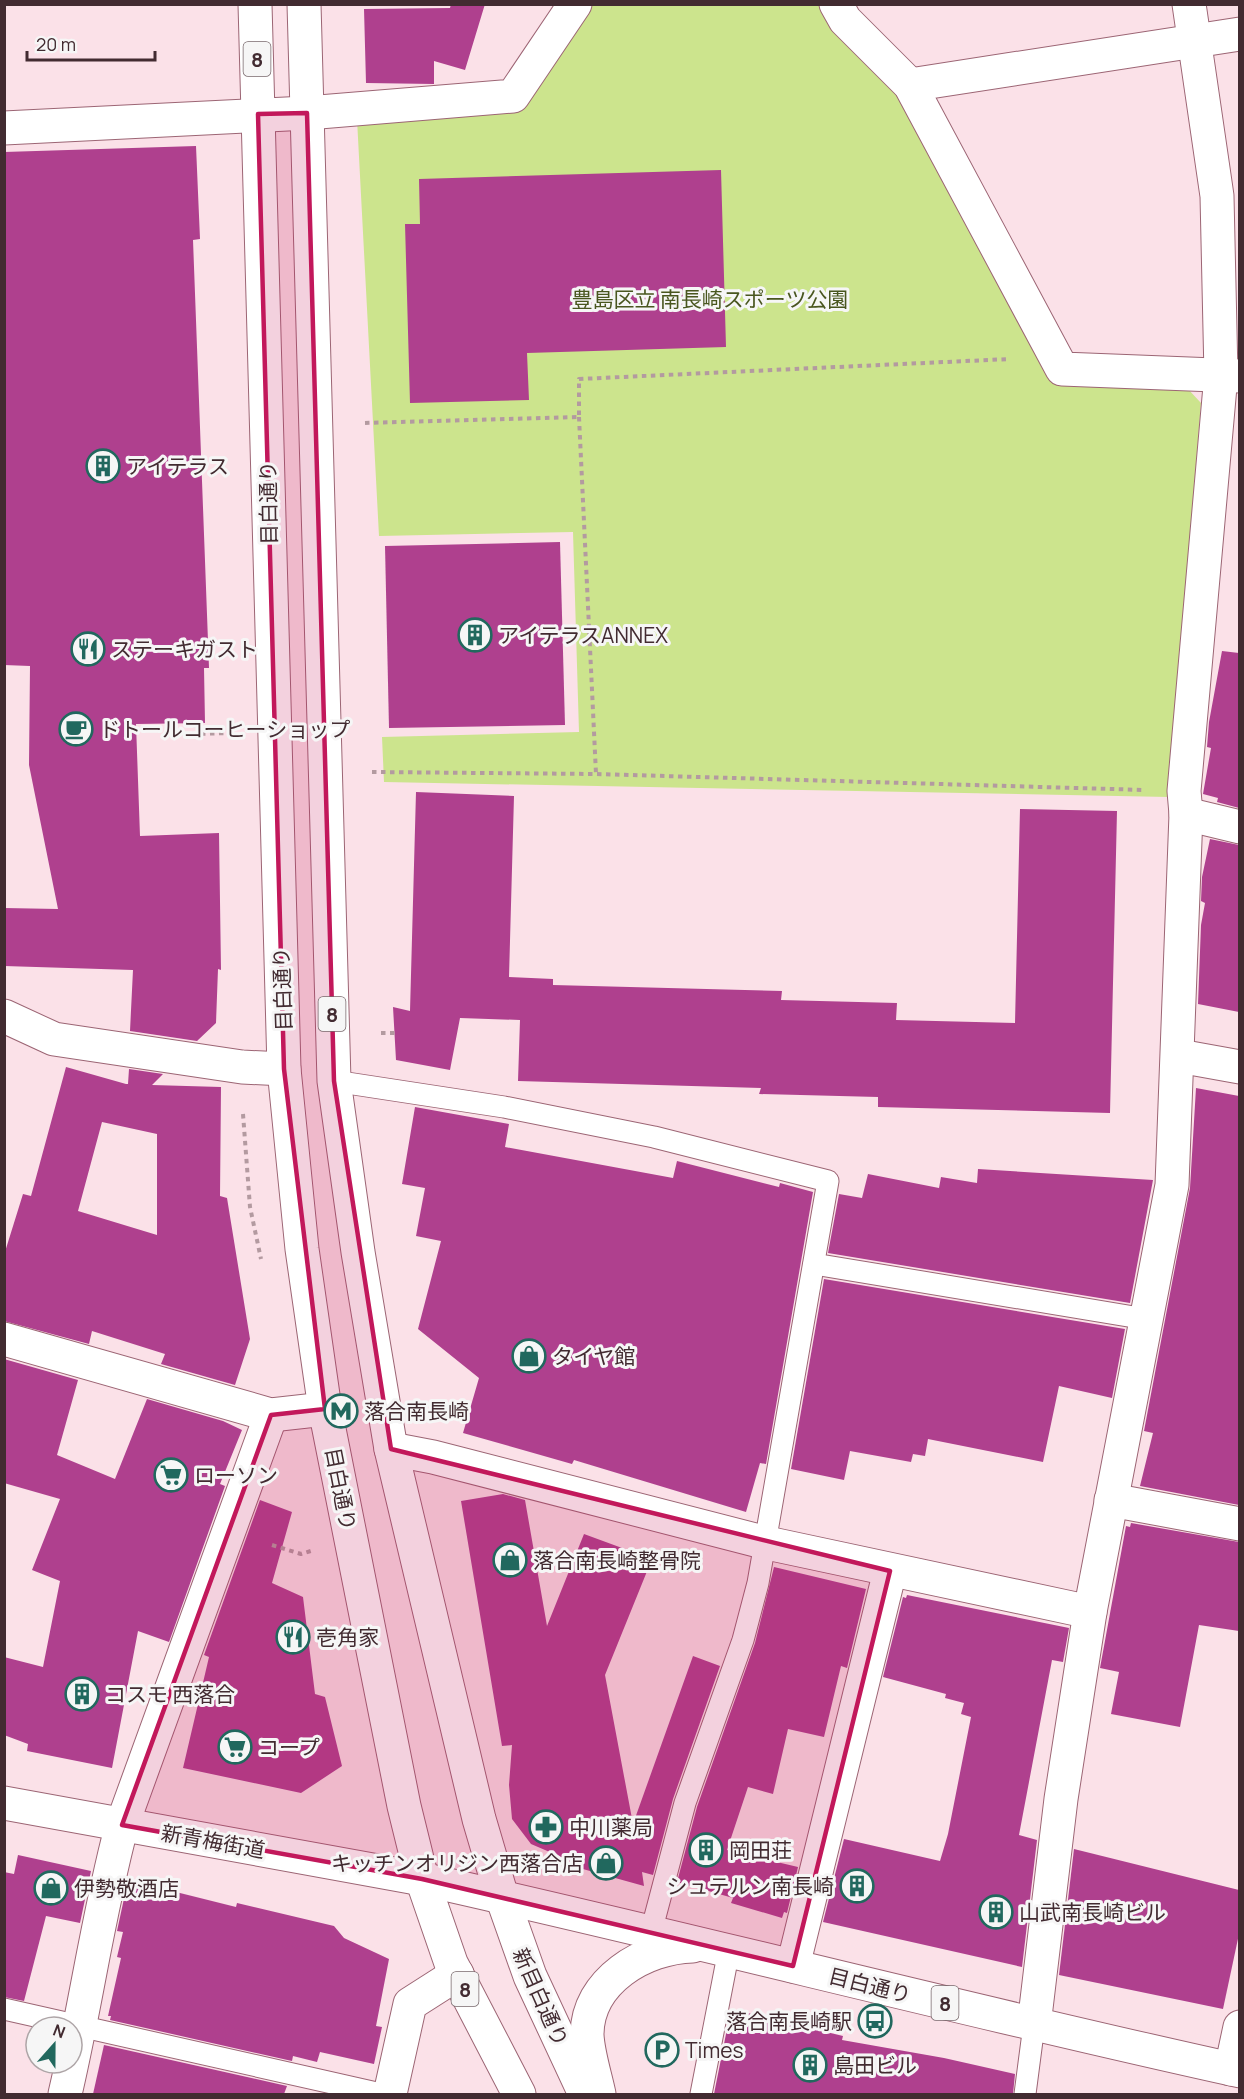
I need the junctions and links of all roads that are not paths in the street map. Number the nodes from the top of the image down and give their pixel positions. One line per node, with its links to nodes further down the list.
1 (255, 4): 10 (street, 目白通り / 8)
2 (304, 4): 9 (street, 8)
3 (575, 4): 9 (street)
4 (836, 4): 8 (street)
5 (1189, 4): 7 (street)
6 (1239, 34): 7 (street)
7 (1196, 41): 8 (street); 12 (street)
8 (910, 85): 12 (street)
9 (307, 113): 10 (street); 19 (street, 8)
10 (258, 114): 11 (street); 18 (street, 目白通り / 8)
11 (4, 128)
12 (1230, 376): 13 (street)
13 (1185, 802): 14 (street); 16 (street)
14 (1239, 827)
15 (4, 1016): 18 (street)
16 (1179, 1056): 17 (street); 21 (street)
17 (1239, 1067)
18 (284, 1069): 23 (street, 目白通り / 8)
19 (334, 1081): 20 (lane); 25 (street, 8)
20 (814, 1264): 21 (lane); 28 (lane)
21 (1146, 1319): 26 (street)
22 (4, 1339): 24 (street)
23 (325, 1408): 24 (street); 33 (street, 目白通り / 8)
24 (271, 1414): 32 (street)
25 (391, 1449): 28 (street); 34 (street, 8)
26 (1111, 1500): 27 (street); 30 (street)
27 (1239, 1524)
28 (767, 1543): 29 (street); 35 (lane)
29 (890, 1571): 30 (street); 37 (street)
30 (1090, 1612): 42 (street)
31 (4, 1803): 32 (street, 新青梅街道)
32 (122, 1825): 33 (street, 新青梅街道); 41 (street)
33 (422, 1879): 34 (street, 目白通り / 8); 38 (street, 8)
34 (502, 1897): 35 (street, 目白通り / 8); 51 (street, 新目白通り / 8)
35 (651, 1932): 36 (street, 目白通り / 8)
36 (721, 1948): 37 (street, 目白通り / 8); 52 (street, 8); 53 (lane)
37 (793, 1966): 42 (street, 目白通り / 8)
38 (457, 1974): 49 (street); 50 (street, 8)
39 (4, 2009): 40 (lane)
40 (30, 2015)
41 (83, 2015)
42 (1034, 2025): 45 (street, 目白通り / 8); 54 (lane)
43 (1239, 2026): 45 (street)
44 (84, 2028): 48 (lane)
45 (1235, 2070)
46 (70, 2075): 47 (street)
47 (65, 2094)
48 (381, 2094)
49 (390, 2094)
50 (519, 2094)
51 (585, 2094)
52 (599, 2094)
53 (700, 2094)
54 (1025, 2094)

